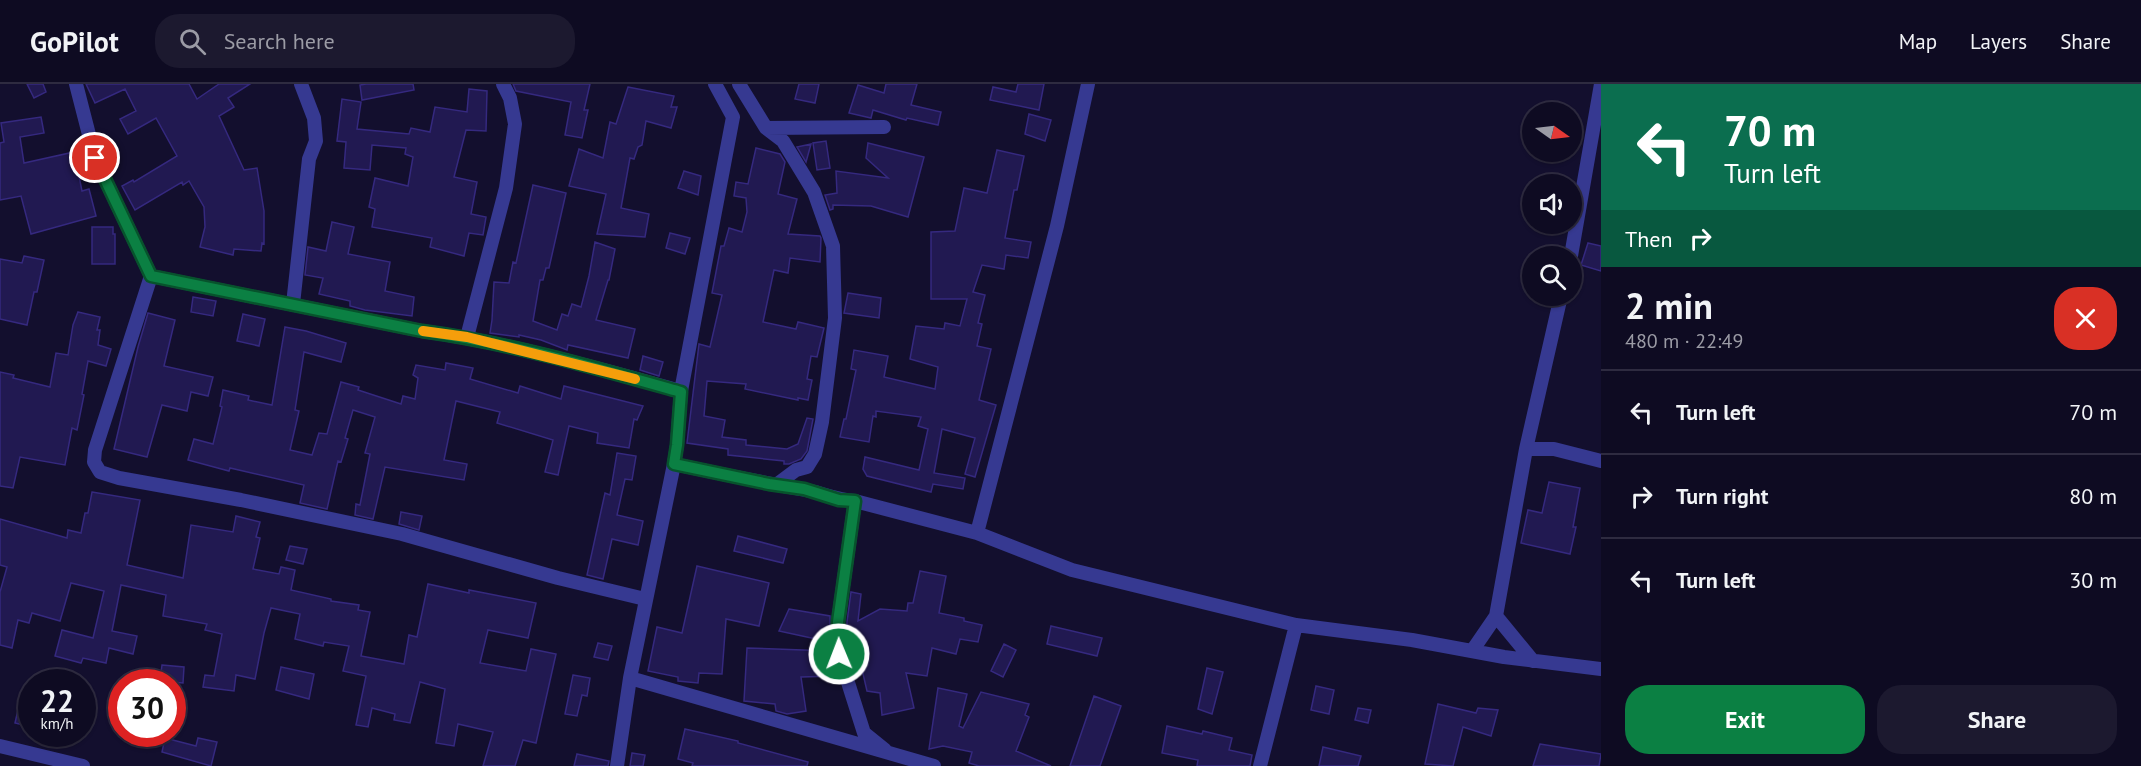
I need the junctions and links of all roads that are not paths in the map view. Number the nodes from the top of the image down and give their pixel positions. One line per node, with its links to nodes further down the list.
1 (76, 84): 12 (street)
2 (301, 84): 13 (street)
3 (503, 84): 15 (street)
4 (715, 84): 8 (street)
5 (738, 84): 8 (street); 10 (street)
6 (1088, 84): 22 (street)
7 (1601, 84): 11 (street)
8 (733, 117): 16 (street)
9 (884, 127): 10 (street)
10 (766, 128): 20 (street)
11 (1573, 246)
12 (151, 276): 13 (street); 23 (street)
13 (293, 304): 15 (street)
14 (1560, 306): 17 (street)
15 (467, 337): 16 (street)
16 (681, 392): 19 (street)
17 (1526, 449): 18 (street); 24 (street)
18 (1601, 461)
19 (674, 464): 20 (street); 23 (street)
20 (776, 485): 21 (street)
21 (855, 501): 22 (street); 31 (street)
22 (977, 533): 25 (street)
23 (645, 598): 29 (street)
24 (1496, 616): 26 (street); 27 (street)
25 (1296, 625): 26 (street); 36 (street)
26 (1472, 651): 27 (street)
27 (1533, 661): 28 (street)
28 (1601, 669)
29 (630, 678): 31 (street); 33 (street)
30 (0, 746): 32 (street)
31 (892, 755): 34 (street); 35 (street)
32 (83, 766)
33 (617, 766)
34 (902, 766)
35 (934, 766)
36 (1260, 766)

